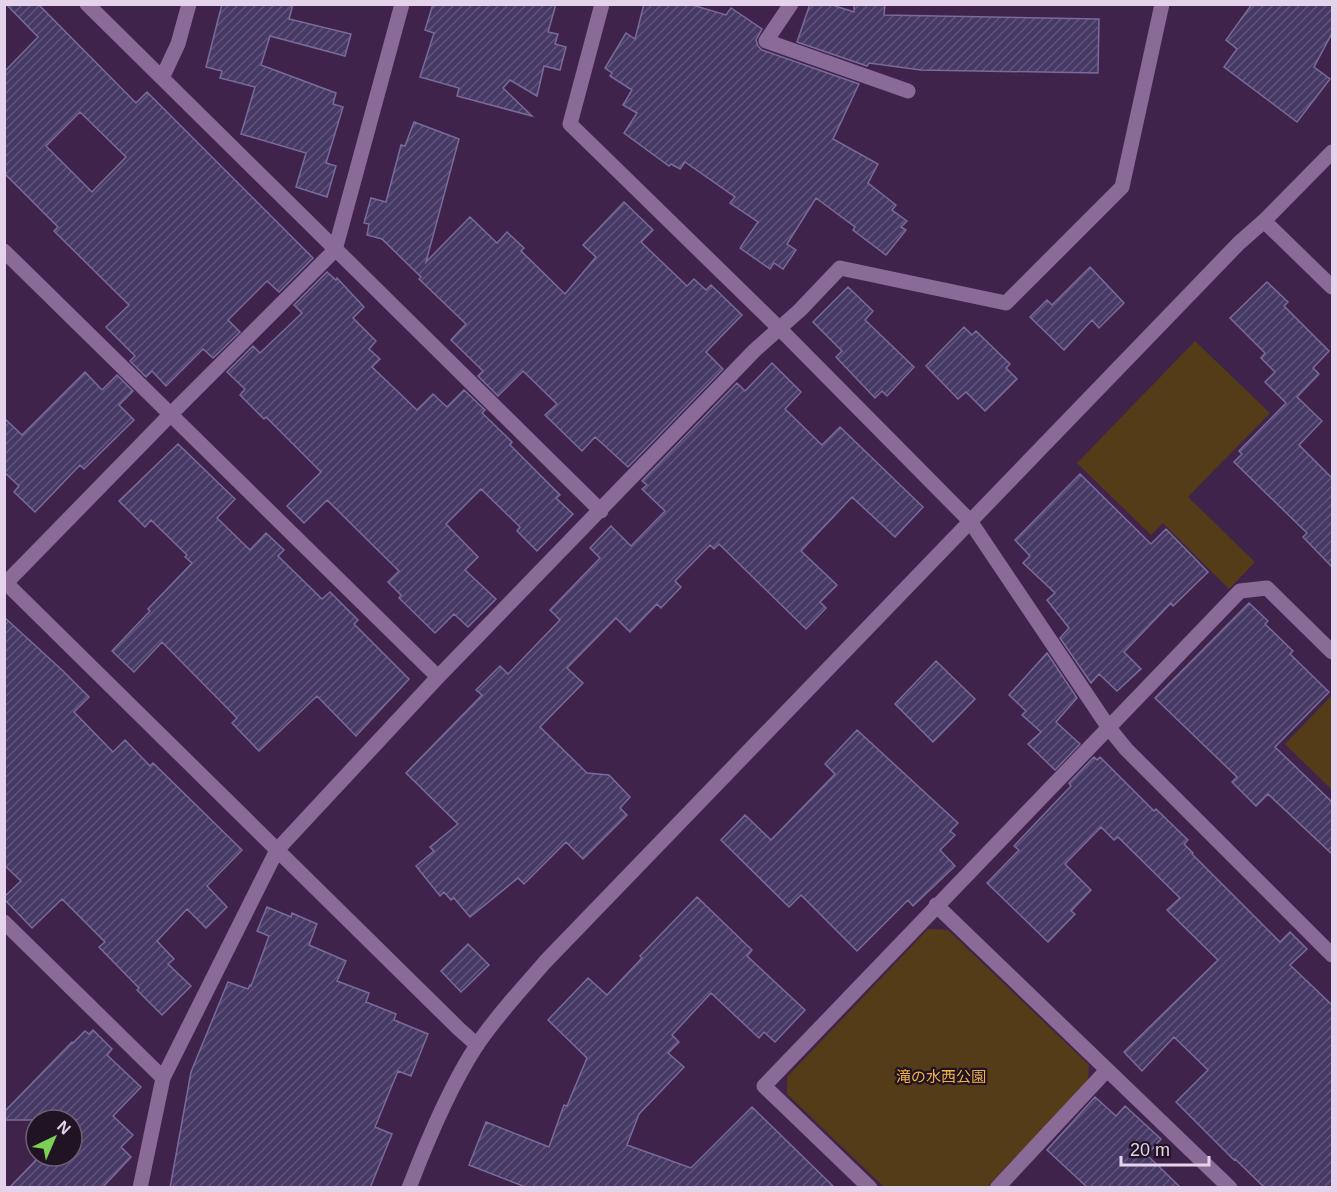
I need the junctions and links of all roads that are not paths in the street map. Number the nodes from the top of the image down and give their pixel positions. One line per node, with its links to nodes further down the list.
1 (87, 4): 7 (street)
2 (189, 4): 7 (street)
3 (402, 4): 11 (street)
4 (602, 4): 14 (street)
5 (791, 4): 8 (street)
6 (1162, 4): 14 (street)
7 (162, 78): 11 (street)
8 (908, 91)
9 (1332, 152): 10 (street)
10 (1264, 220): 13 (street); 17 (street)
11 (335, 250): 15 (street); 16 (street)
12 (4, 251): 15 (street)
13 (1332, 287)
14 (779, 328): 16 (street); 17 (street)
15 (170, 415): 18 (street); 20 (street)
16 (601, 511): 20 (street)
17 (970, 521): 21 (street); 26 (street)
18 (5, 583): 22 (street)
19 (1332, 652): 21 (street)
20 (438, 677): 22 (street)
21 (1109, 728): 23 (street); 25 (street)
22 (277, 850): 26 (street); 28 (street)
23 (936, 905): 27 (street); 31 (street)
24 (4, 922): 28 (street)
25 (1332, 955)
26 (477, 1045): 30 (street)
27 (1107, 1070): 32 (street); 33 (street)
28 (163, 1078): 29 (street)
29 (140, 1188)
30 (409, 1188)
31 (870, 1188)
32 (997, 1188)
33 (1230, 1188)

